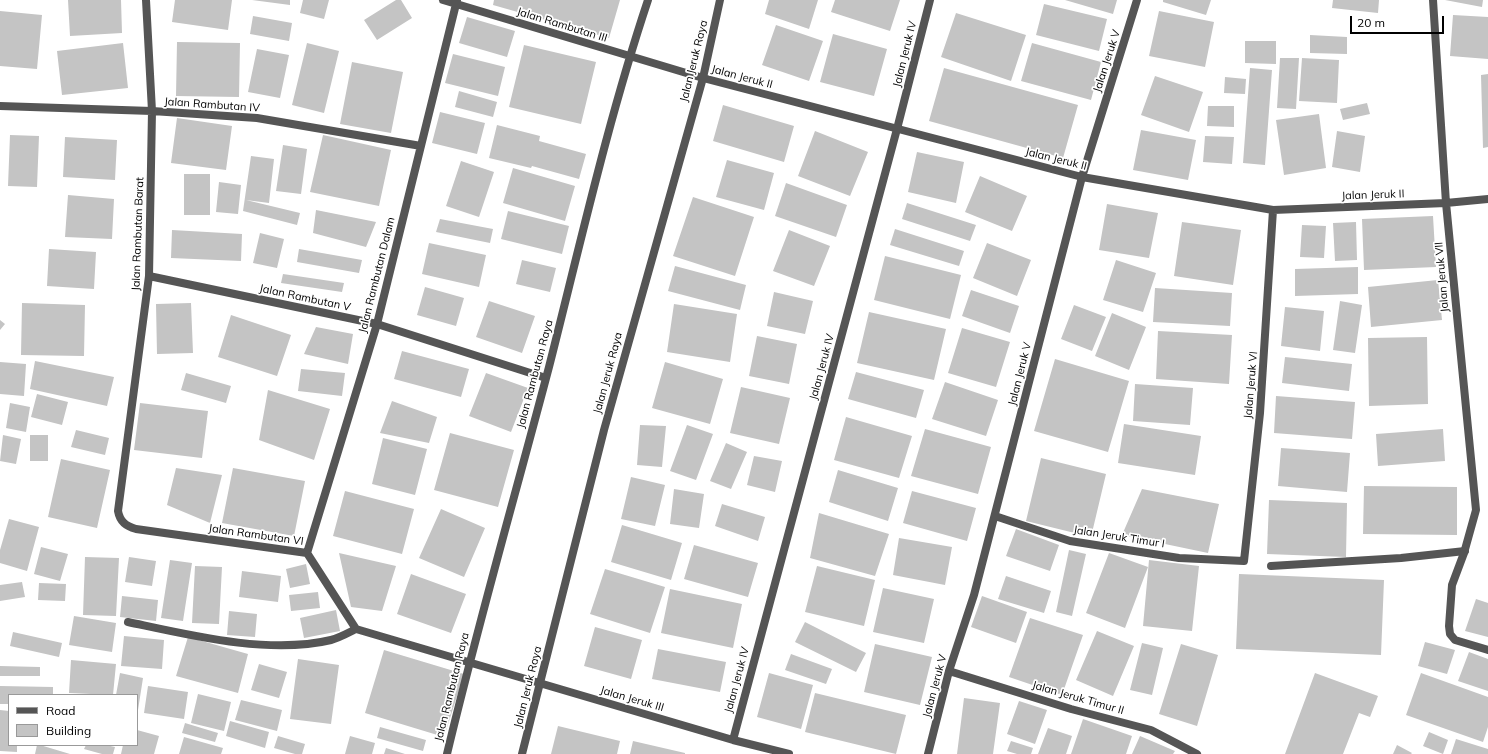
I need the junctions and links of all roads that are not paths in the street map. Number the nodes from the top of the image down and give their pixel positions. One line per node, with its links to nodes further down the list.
1 (146, 0): 12 (street, Jalan Rambutan Barat)
2 (443, 0): 8 (street, Jalan Rambutan III)
3 (648, 0): 9 (street, Jalan Rambutan Raya)
4 (720, 0): 10 (street, Jalan Jeruk Raya)
5 (930, 0): 13 (street, Jalan Jeruk IV)
6 (1137, 0): 15 (street, Jalan Jeruk V)
7 (1432, 0): 17 (street, Jalan Jeruk VII)
8 (457, 2): 9 (street, Jalan Rambutan III); 14 (street, Jalan Rambutan Dalam)
9 (629, 57): 10 (street, Jalan Jeruk II); 21 (street, Jalan Rambutan Raya)
10 (703, 78): 13 (street, Jalan Jeruk II); 33 (street, Jalan Jeruk Raya)
11 (0, 106): 12 (street, Jalan Rambutan IV)
12 (152, 111): 14 (street, Jalan Rambutan IV); 19 (street, Jalan Rambutan Barat)
13 (897, 129): 15 (street, Jalan Jeruk II); 34 (street, Jalan Jeruk IV)
14 (421, 146): 20 (street, Jalan Rambutan Dalam)
15 (1082, 177): 18 (street, Jalan Jeruk II); 22 (street, Jalan Jeruk V)
16 (1488, 199): 17 (street, Jalan Jeruk II)
17 (1446, 203): 18 (street, Jalan Jeruk II); 24 (street, Jalan Jeruk VII)
18 (1273, 210): 26 (street, Jalan Jeruk VI)
19 (149, 276): 20 (street, Jalan Rambutan V); 23 (street, Jalan Rambutan Barat)
20 (377, 324): 21 (street, Jalan Rambutan V); 25 (street, Jalan Rambutan Dalam)
21 (546, 378): 31 (street, Jalan Rambutan Raya)
22 (995, 516): 26 (street, Jalan Jeruk Timur I); 32 (street, Jalan Jeruk V)
23 (136, 529): 25 (street, Jalan Rambutan VI)
24 (1465, 551): 27 (street); 30 (street)
25 (307, 553): 29 (street, Jalan Rambutan VI)
26 (1244, 561)
27 (1271, 566)
28 (128, 622): 29 (street)
29 (356, 629): 31 (street)
30 (1488, 650)
31 (469, 663): 33 (street, Jalan Jeruk III); 35 (street, Jalan Rambutan Raya)
32 (949, 671): 38 (street, Jalan Jeruk V); 39 (street, Jalan Jeruk Timur II)
33 (540, 684): 34 (street, Jalan Jeruk III); 36 (street, Jalan Jeruk Raya)
34 (733, 740): 37 (street, Jalan Jeruk III)
35 (447, 754)
36 (522, 754)
37 (790, 754)
38 (928, 754)
39 (1197, 754)

